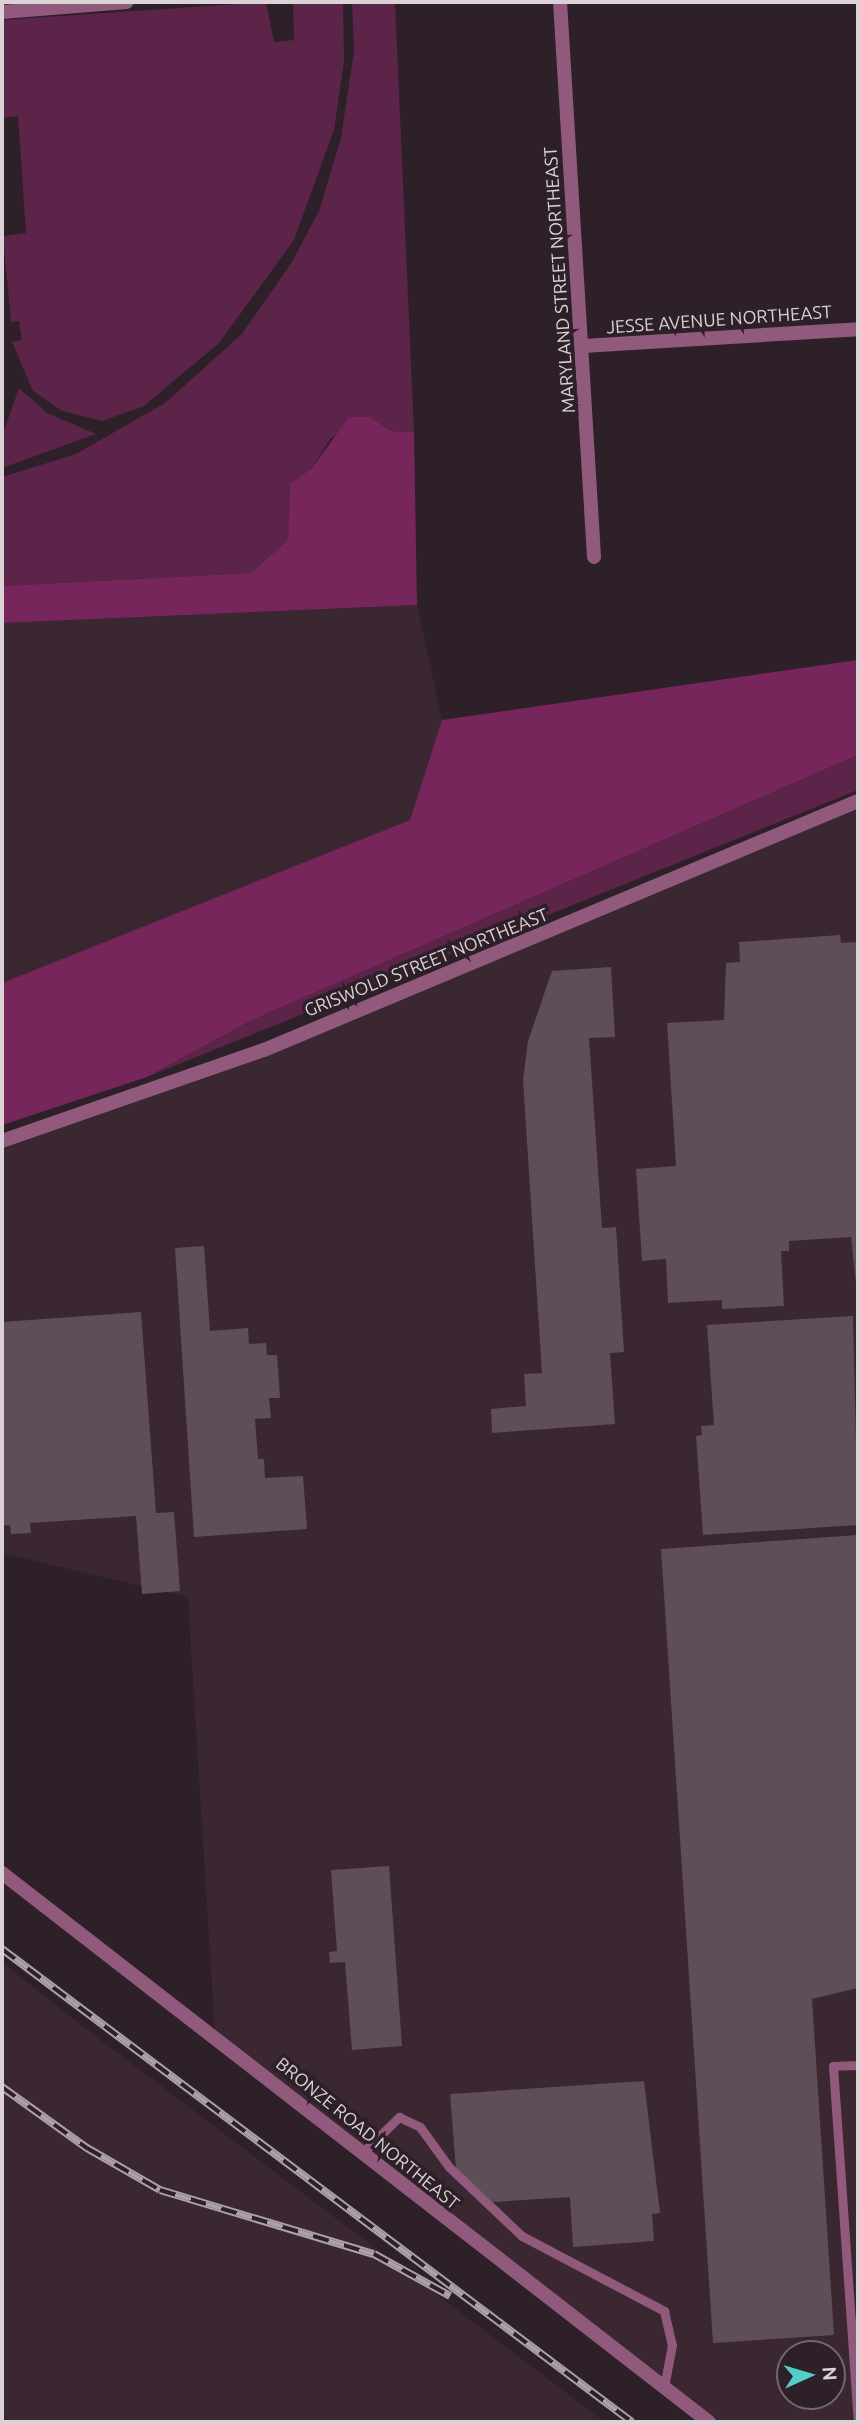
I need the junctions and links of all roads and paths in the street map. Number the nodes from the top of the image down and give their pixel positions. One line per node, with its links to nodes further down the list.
1 (127, 2): 3 (street)
2 (560, 2): 5 (street, MARYLAND STREET NORTHEAST)
3 (2, 12)
4 (858, 329): 5 (street, JESSE AVENUE NORTHEAST)
5 (583, 346): 6 (street, MARYLAND STREET NORTHEAST)
6 (594, 557)
7 (858, 801): 8 (street, GRISWOLD STREET NORTHEAST)
8 (2, 1141)
9 (2, 1873): 11 (street, BRONZE ROAD NORTHEAST)
10 (858, 2065): 14 (lane)
11 (362, 2153): 12 (street, BRONZE ROAD NORTHEAST); 12 (lane)
12 (664, 2387): 13 (street, BRONZE ROAD NORTHEAST)
13 (709, 2422)
14 (858, 2422)

